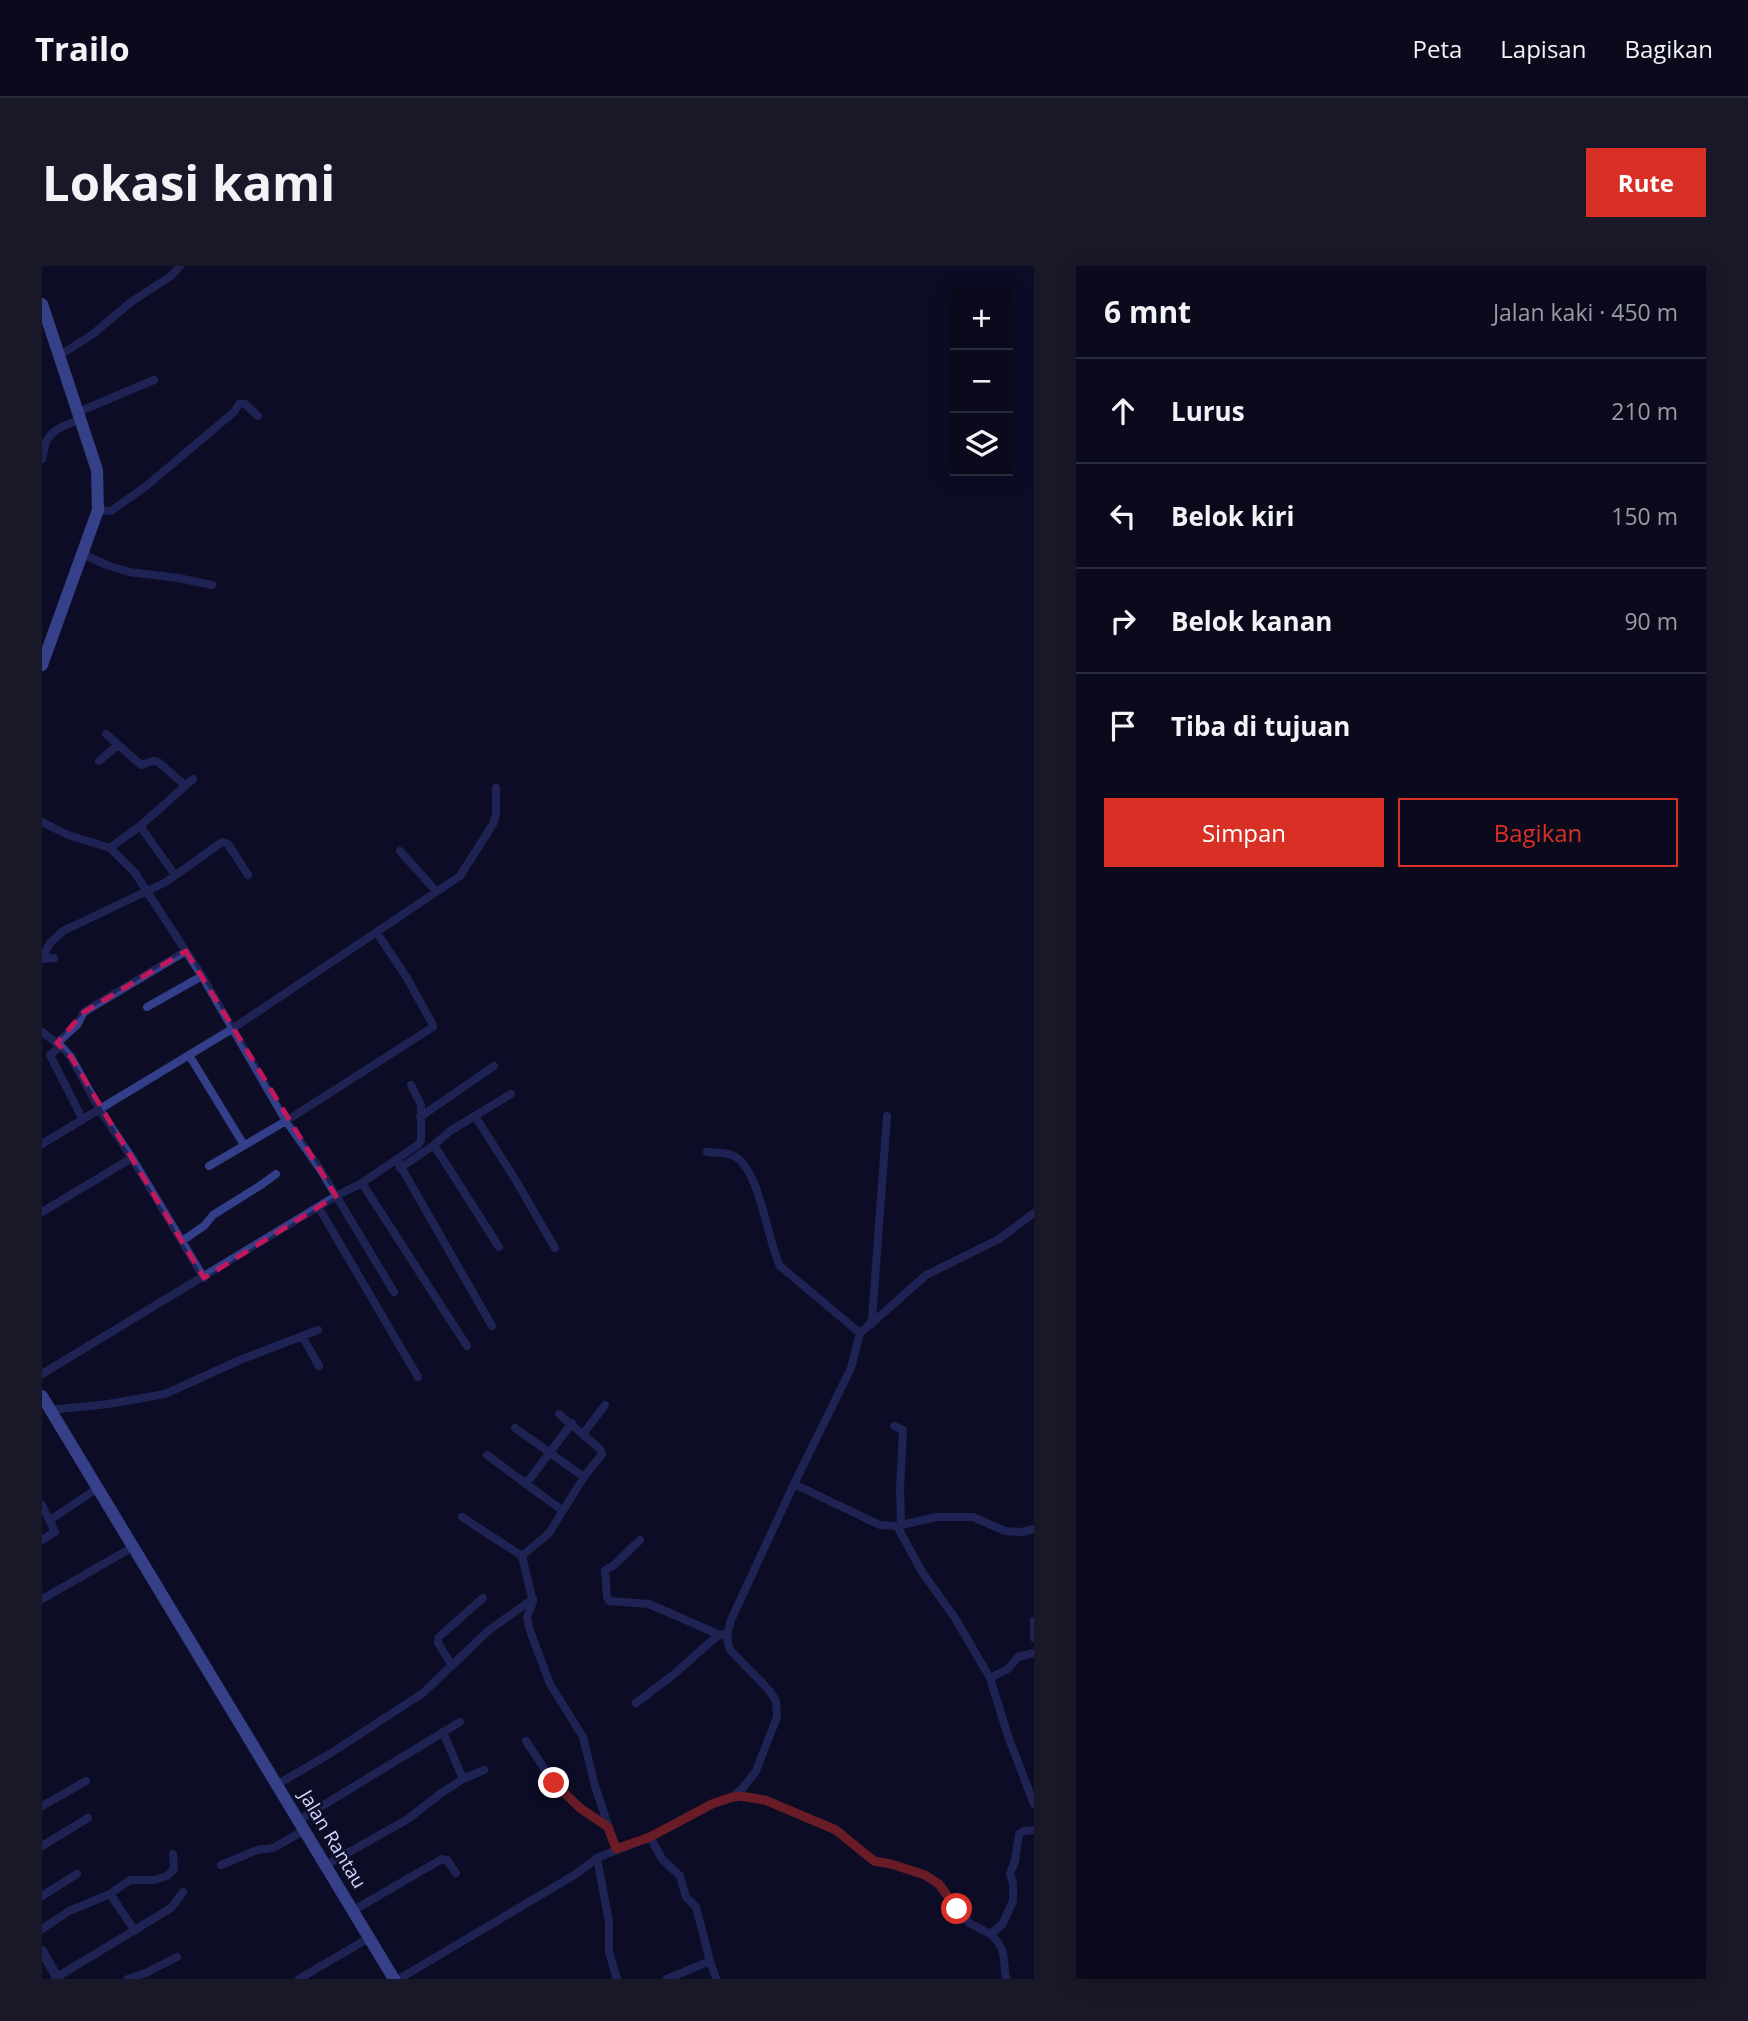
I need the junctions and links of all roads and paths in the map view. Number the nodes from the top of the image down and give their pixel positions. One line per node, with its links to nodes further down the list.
1 (180, 266): 3 (street)
2 (42, 304): 3 (main road)
3 (60, 355): 5 (main road)
4 (154, 380): 5 (street)
5 (79, 416): 7 (street); 8 (main road)
6 (258, 416): 8 (street)
7 (42, 459)
8 (98, 510): 9 (main road)
9 (82, 554): 10 (street); 11 (main road)
10 (212, 585)
11 (42, 665)
12 (106, 734): 13 (street)
13 (118, 745): 14 (street); 16 (street)
14 (99, 761)
15 (193, 779): 16 (street)
16 (185, 785): 19 (street)
17 (496, 788): 24 (street)
18 (42, 822): 20 (street)
19 (140, 826): 20 (street); 22 (street)
20 (110, 848): 25 (street)
21 (400, 851): 24 (street)
22 (175, 875): 23 (street); 25 (street)
23 (248, 875)
24 (436, 891): 26 (street)
25 (148, 892): 27 (street); 28 (street)
26 (377, 933): 32 (street); 44 (street)
27 (186, 951): 30 (street); 34 (street)
28 (42, 958): 29 (street)
29 (54, 958)
30 (202, 976): 31 (street); 32 (street)
31 (147, 1007)
32 (232, 1029): 35 (street); 44 (street)
33 (42, 1032): 34 (street)
34 (59, 1044): 39 (street); 43 (street)
35 (190, 1058): 39 (street); 46 (street)
36 (494, 1066): 42 (street)
37 (411, 1085): 42 (street)
38 (511, 1094): 40 (street)
39 (100, 1110): 43 (street); 49 (street)
40 (475, 1116): 47 (street); 60 (street)
41 (887, 1116): 65 (street)
42 (420, 1117): 50 (street)
43 (83, 1120): 45 (street)
44 (286, 1121): 46 (street); 54 (street)
45 (42, 1144)
46 (244, 1145): 51 (street)
47 (434, 1145): 50 (street); 59 (street)
48 (707, 1152): 65 (street)
49 (132, 1158): 56 (street); 58 (street)
50 (399, 1164): 53 (street); 63 (street)
51 (209, 1166)
52 (276, 1174): 58 (street)
53 (362, 1183): 54 (street); 67 (street)
54 (336, 1196): 55 (street); 62 (street)
55 (319, 1208): 61 (street); 70 (street)
56 (42, 1212)
57 (1034, 1213): 65 (street)
58 (182, 1241): 61 (street)
59 (499, 1248)
60 (555, 1248)
61 (204, 1278): 69 (street)
62 (394, 1292)
63 (492, 1326)
64 (318, 1329): 66 (street)
65 (864, 1330): 83 (street)
66 (302, 1336): 68 (street); 73 (street)
67 (467, 1346)
68 (319, 1366)
69 (42, 1374)
70 (418, 1377)
71 (42, 1396): 73 (main road, Jalan Rantau)
72 (605, 1405): 78 (street)
73 (50, 1410): 84 (main road, Jalan Rantau)
74 (559, 1414): 75 (street)
75 (572, 1423): 78 (street); 79 (street)
76 (894, 1426): 89 (street)
77 (515, 1428): 79 (street)
78 (583, 1434): 81 (street)
79 (550, 1453): 81 (street); 82 (street)
80 (487, 1455): 82 (street)
81 (584, 1478): 86 (street)
82 (526, 1484): 86 (street)
83 (794, 1484): 89 (street); 99 (street)
84 (98, 1489): 88 (street); 93 (main road, Jalan Rantau)
85 (42, 1506): 88 (street)
86 (563, 1511): 94 (street)
87 (461, 1517): 94 (street)
88 (50, 1520): 91 (street)
89 (899, 1525): 90 (street); 103 (street)
90 (1034, 1529)
91 (42, 1540)
92 (640, 1540): 99 (street)
93 (133, 1547): 96 (street); 113 (main road, Jalan Rantau)
94 (522, 1556): 97 (street)
95 (483, 1598): 102 (street)
96 (42, 1599)
97 (533, 1600): 102 (street); 119 (street)
98 (1034, 1621): 100 (street)
99 (723, 1637): 104 (street); 114 (street)
100 (1034, 1639)
101 (1034, 1653): 103 (street)
102 (452, 1666): 113 (street)
103 (990, 1678): 109 (street)
104 (636, 1703)
105 (460, 1722): 106 (street)
106 (443, 1732): 110 (street); 118 (street)
107 (526, 1741): 119 (street)
108 (484, 1770): 110 (street)
109 (1024, 1778): 112 (street); 115 (street)
110 (463, 1780): 126 (street)
111 (86, 1781): 116 (street)
112 (1014, 1782)
113 (278, 1784): 118 (main road, Jalan Rantau)
114 (729, 1798): 121 (street); 136 (street)
115 (1034, 1804)
116 (42, 1806)
117 (88, 1818): 122 (street)
118 (302, 1825): 126 (main road, Jalan Rantau); 127 (street)
119 (608, 1827): 123 (street)
120 (1034, 1830): 136 (street)
121 (650, 1837): 123 (street); 140 (street)
122 (42, 1846)
123 (616, 1849): 125 (street)
124 (173, 1854): 131 (street)
125 (597, 1858): 145 (street); 146 (street)
126 (326, 1865): 133 (main road, Jalan Rantau)
127 (221, 1866)
128 (456, 1873): 133 (street)
129 (77, 1874): 132 (street)
130 (183, 1892): 135 (street)
131 (110, 1894): 134 (street); 135 (street)
132 (42, 1896)
133 (354, 1910): 137 (main road, Jalan Rantau)
134 (42, 1929)
135 (135, 1931): 141 (street)
136 (990, 1934): 148 (street)
137 (369, 1938): 144 (street); 145 (main road, Jalan Rantau)
138 (42, 1951): 141 (street)
139 (177, 1957): 143 (street)
140 (710, 1961): 142 (street); 147 (street)
141 (58, 1978)
142 (716, 1978)
143 (128, 1979)
144 (299, 1979)
145 (397, 1979)
146 (617, 1979)
147 (667, 1979)
148 (1006, 1979)

